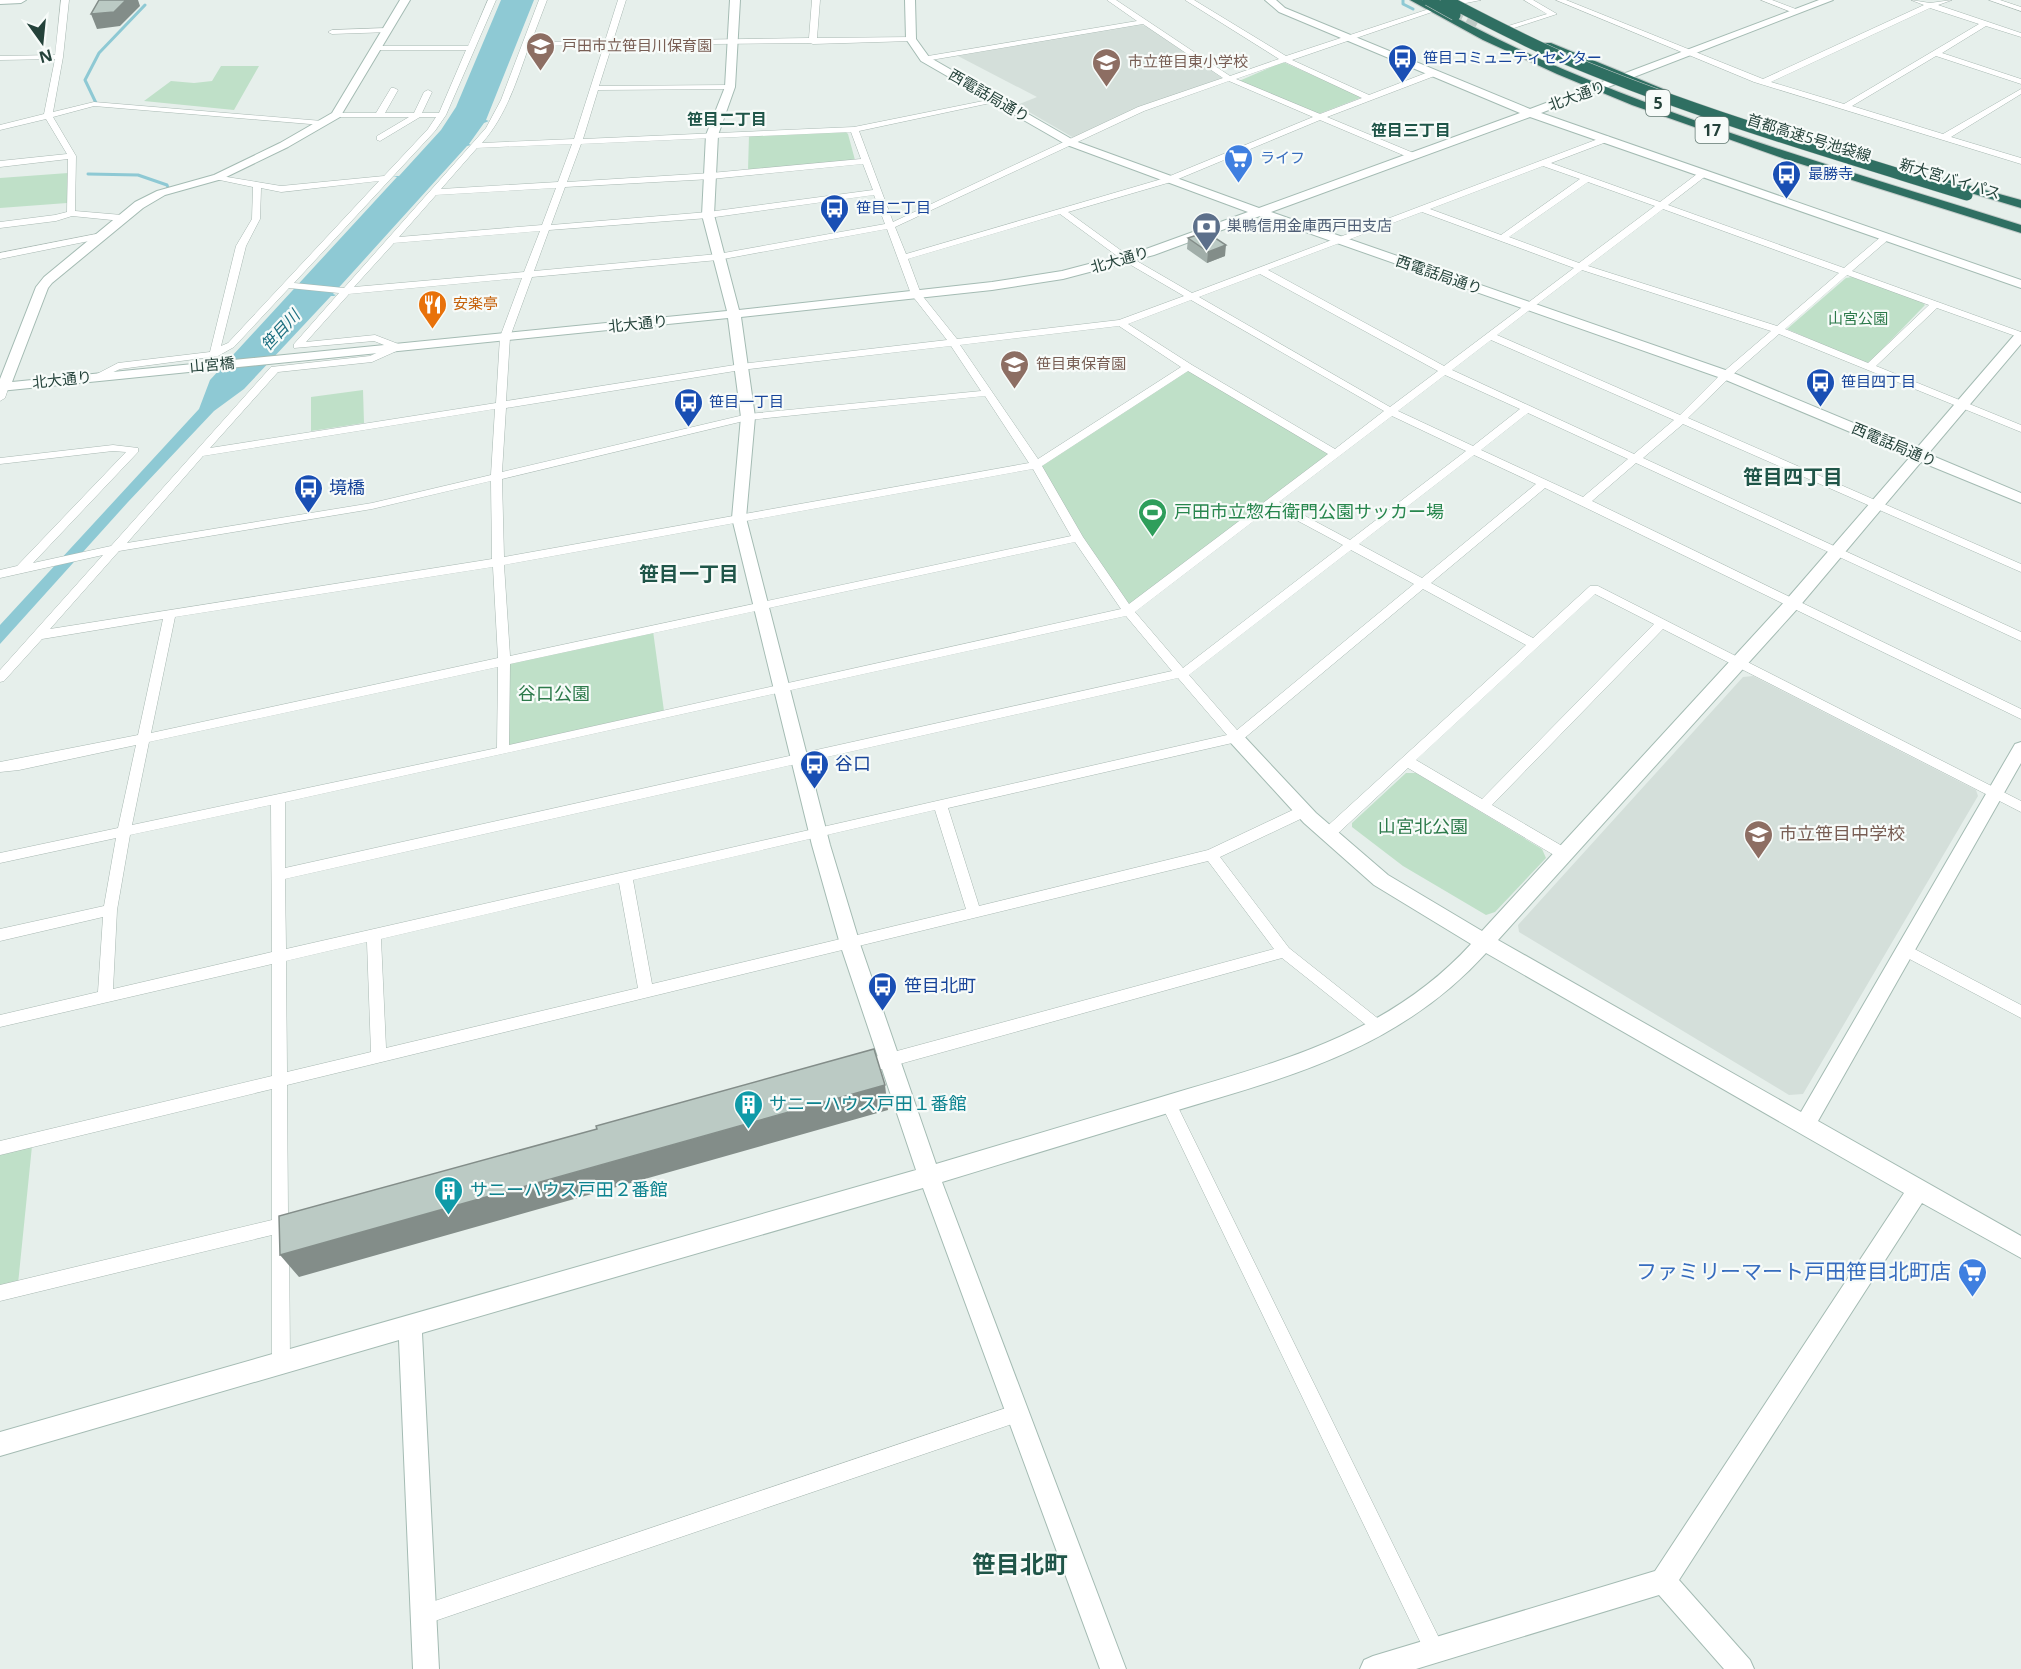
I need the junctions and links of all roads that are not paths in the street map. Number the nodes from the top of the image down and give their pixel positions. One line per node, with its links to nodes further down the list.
1 (21, 0): 24 (street)
2 (65, 0): 48 (street)
3 (405, 0): 35 (street)
4 (492, 0): 45 (street)
5 (543, 0): 42 (street)
6 (622, 0): 43 (street)
7 (735, 0): 40 (street)
8 (816, 0): 41 (street)
9 (910, 0): 39 (street)
10 (1111, 0): 31 (street)
11 (1189, 0): 51 (street)
12 (1270, 0): 38 (street)
13 (1415, 0): 25 (highway, 17)
14 (1440, 0): 26 (highway, 17)
15 (1446, 0): 108 (highway, 首都高速5号池袋線 / 5, bridge)
16 (1477, 0): 26 (street)
17 (1528, 0): 34 (street)
18 (1560, 0): 46 (street)
19 (1765, 0): 29 (street)
20 (1828, 0): 29 (street, 北大通り)
21 (1915, 0): 27 (street)
22 (1948, 0): 27 (street)
23 (1993, 0): 28 (street)
24 (0, 1)
25 (1433, 5): 26 (highway); 33 (highway, 17); 38 (street); 108 (highway, 首都高速5号池袋線 / 5, bridge)
26 (1458, 5): 30 (highway, 17)
27 (1930, 5): 32 (street); 56 (street)
28 (2021, 9)
29 (1797, 11): 46 (street, 北大通り)
30 (1497, 21): 33 (highway); 34 (highway, 17)
31 (1144, 22): 50 (street); 55 (street)
32 (1986, 23): 37 (street); 47 (street)
33 (1477, 25): 52 (highway, 17); 59 (highway, 17)
34 (1511, 28): 54 (highway, 17)
35 (387, 30): 36 (street); 44 (street)
36 (332, 32)
37 (2021, 35)
38 (1349, 38): 51 (street); 53 (street)
39 (911, 39): 41 (street); 50 (street, 西電話局通り)
40 (733, 42): 41 (street); 43 (street); 58 (street)
41 (813, 42)
42 (525, 44): 43 (street); 84 (street)
43 (609, 44): 60 (street)
44 (377, 48): 45 (street); 69 (street)
45 (471, 48): 72 (street)
46 (1689, 53): 54 (street, 北大通り); 56 (street)
47 (1935, 53): 57 (street); 67 (street)
48 (59, 57): 49 (street); 73 (street)
49 (0, 58)
50 (924, 59): 65 (street, 西電話局通り)
51 (1285, 59): 55 (street); 64 (street)
52 (1574, 65)
53 (1434, 73): 64 (street); 68 (street)
54 (1629, 77): 59 (street, 北大通り); 101 (highway, 17)
55 (1230, 79): 74 (street); 83 (street)
56 (1764, 82): 67 (street)
57 (2021, 82)
58 (730, 87): 60 (street); 78 (street)
59 (1600, 87): 68 (street, 北大通り); 113 (highway, 17)
60 (595, 88): 82 (street)
61 (394, 90): 70 (street)
62 (2021, 91): 80 (street)
63 (428, 92): 71 (street)
64 (1369, 98): 74 (street)
65 (995, 100): 77 (street); 83 (street, 西電話局通り)
66 (1667, 102): 108 (highway, 新大宮バイパス / 17)
67 (1845, 107): 80 (street)
68 (1530, 113): 81 (street); 86 (street, 北大通り)
69 (336, 115): 70 (street); 75 (street)
70 (379, 115): 71 (street)
71 (416, 115): 72 (street); 79 (street)
72 (442, 115): 94 (street)
73 (48, 116): 75 (street); 76 (street); 85 (street)
74 (1320, 117): 86 (street); 96 (street)
75 (322, 123): 93 (street)
76 (0, 128)
77 (854, 129): 78 (street); 88 (street)
78 (712, 135): 82 (street); 92 (street)
79 (380, 138)
80 (1943, 138): 87 (street)
81 (1606, 139): 89 (street); 91 (street)
82 (578, 141): 84 (street); 98 (street)
83 (1071, 143): 96 (street, 西電話局通り); 111 (street)
84 (476, 146): 99 (street)
85 (72, 156): 90 (street); 106 (street)
86 (1413, 156): 105 (street, 北大通り)
87 (2021, 160)
88 (866, 161): 92 (street); 100 (street)
89 (1544, 163): 95 (street); 103 (street)
90 (0, 164)
91 (1704, 173): 102 (street); 115 (street)
92 (711, 176): 98 (street); 107 (street)
93 (218, 177): 97 (street); 109 (street)
94 (387, 178): 97 (street); 128 (street)
95 (1586, 179): 102 (street); 116 (street)
96 (1168, 180): 104 (street); 105 (street, 西電話局通り)
97 (257, 185): 143 (street)
98 (561, 185): 99 (street); 112 (street)
99 (435, 192): 117 (street)
100 (877, 192): 107 (street); 111 (street)
101 (2021, 204)
102 (1662, 205): 123 (street); 125 (street)
103 (1423, 209): 116 (street); 118 (street)
104 (1061, 211): 121 (street); 122 (street)
105 (1259, 212): 118 (street, 西電話局通り); 122 (street, 北大通り)
106 (71, 213): 109 (street); 110 (street)
107 (708, 215): 112 (street); 120 (street)
108 (2021, 216)
109 (122, 218): 114 (street)
110 (0, 225)
111 (891, 226): 120 (street); 121 (street)
112 (546, 228): 117 (street); 126 (street)
113 (2021, 229)
114 (100, 236): 119 (street); 151 (street)
115 (1887, 237): 125 (street); 127 (street)
116 (1502, 238): 123 (street)
117 (393, 240): 129 (street)
118 (1341, 240): 124 (street); 133 (street, 西電話局通り)
119 (0, 256)
120 (718, 258): 126 (street); 134 (street)
121 (902, 258): 130 (street)
122 (1127, 259): 130 (street, 北大通り); 131 (street)
123 (1581, 267): 133 (street); 136 (street)
124 (1262, 271): 131 (street); 147 (street)
125 (1846, 272): 132 (street); 136 (street)
126 (527, 276): 129 (street); 139 (street)
127 (2021, 284)
128 (289, 285): 129 (street); 143 (street)
129 (344, 291): 141 (street)
130 (916, 294): 134 (street, 北大通り); 140 (street)
131 (1193, 297): 135 (street); 156 (street)
132 (1935, 304): 137 (street); 146 (street)
133 (1531, 307): 138 (street); 149 (street, 西電話局通り)
134 (734, 314): 139 (street, 北大通り); 144 (street)
135 (1121, 323): 140 (street); 145 (street)
136 (1778, 330): 146 (street); 149 (street)
137 (2021, 335): 153 (street)
138 (1491, 336): 147 (street); 158 (street)
139 (505, 338): 141 (street, 北大通り); 154 (street)
140 (953, 341): 144 (street); 152 (street)
141 (397, 347): 142 (street, 北大通り); 161 (street)
142 (371, 350): 148 (street, 山宮橋)
143 (214, 354): 150 (street)
144 (741, 367): 154 (street); 157 (street)
145 (1188, 367): 162 (street); 166 (street)
146 (1869, 368): 153 (street)
147 (1446, 370): 155 (street); 156 (street)
148 (124, 374): 150 (street, 北大通り)
149 (1726, 375): 158 (street); 163 (street, 西電話局通り)
150 (96, 377): 151 (street, 北大通り)
151 (1, 390)
152 (987, 393): 157 (street); 166 (street)
153 (1961, 405): 159 (street); 163 (street)
154 (500, 406): 161 (street); 167 (street)
155 (1527, 409): 160 (street); 164 (street)
156 (1392, 412): 160 (street); 162 (street)
157 (748, 417): 167 (street); 173 (street)
158 (1683, 418): 164 (street); 172 (street)
159 (2021, 429)
160 (1474, 450): 168 (street); 175 (street)
161 (202, 453): 176 (street)
162 (1336, 454): 170 (street)
163 (1920, 455): 169 (street, 西電話局通り); 172 (street)
164 (1636, 459): 171 (street); 177 (street)
165 (0, 461): 179 (street)
166 (1036, 465): 173 (street); 174 (street)
167 (496, 475): 176 (street); 178 (street)
168 (1544, 483): 171 (street); 182 (street)
169 (2021, 498)
170 (1271, 502): 175 (street); 185 (street)
171 (1584, 502): 184 (street)
172 (1879, 505): 177 (street); 180 (street)
173 (739, 518): 178 (street); 183 (street)
174 (1078, 538): 183 (street); 185 (street)
175 (1350, 545): 182 (street); 193 (street)
176 (111, 549): 179 (street); 188 (street)
177 (1839, 552): 184 (street); 189 (street)
178 (498, 562): 186 (street); 191 (street)
179 (25, 568): 181 (street)
180 (2021, 568)
181 (0, 574)
182 (1421, 584): 190 (street); 197 (street)
183 (761, 604): 191 (street); 195 (street)
184 (1792, 604): 192 (street); 196 (street)
185 (1128, 611): 193 (street); 195 (street)
186 (170, 613): 188 (street); 198 (street)
187 (1661, 624): 190 (street); 192 (street); 207 (street)
188 (39, 634): 194 (street)
189 (2021, 637)
190 (1535, 644): 202 (street)
191 (504, 660): 198 (street); 200 (street)
192 (1738, 663): 204 (street); 213 (street)
193 (1181, 673): 197 (street); 201 (street)
194 (0, 678)
195 (782, 688): 200 (street); 201 (street)
196 (2021, 714)
197 (1236, 738): 206 (street); 209 (street)
198 (143, 740): 203 (street); 211 (street)
199 (2021, 748): 204 (street)
200 (503, 751): 205 (street)
201 (801, 759): 210 (street); 216 (street)
202 (1407, 761): 207 (street); 212 (street)
203 (0, 767)
204 (1995, 793): 208 (street); 224 (street)
205 (278, 800): 211 (street); 216 (street)
206 (940, 804): 210 (street); 219 (street)
207 (1484, 805): 213 (street)
208 (2021, 807)
209 (1304, 811): 212 (street); 214 (street)
210 (817, 832): 217 (street); 223 (street)
211 (124, 833): 215 (street); 218 (street)
212 (1328, 834): 222 (street)
213 (1564, 854): 222 (street)
214 (1211, 855): 219 (street); 225 (street)
215 (0, 858)
216 (277, 875): 226 (street)
217 (625, 876): 221 (street); 227 (street)
218 (111, 910): 220 (street); 228 (street)
219 (974, 913): 223 (street)
220 (0, 935)
221 (374, 935): 226 (street); 232 (street)
222 (1484, 942): 231 (street); 237 (street)
223 (850, 944): 227 (street); 233 (street)
224 (1905, 950): 229 (street); 237 (street)
225 (1284, 952): 231 (street); 233 (street)
226 (278, 957): 228 (street); 235 (street)
227 (646, 993): 232 (street)
228 (105, 997): 230 (street)
229 (2021, 1012)
230 (0, 1021)
231 (1380, 1028): 236 (street)
232 (379, 1058): 235 (street)
233 (890, 1060): 234 (street); 239 (street)
234 (844, 1072)
235 (281, 1081): 238 (street); 242 (street)
236 (1169, 1104): 239 (street); 251 (street)
237 (1805, 1124): 240 (street)
238 (0, 1148)
239 (929, 1176): 245 (street); 247 (street)
240 (1919, 1189): 243 (street); 249 (street)
241 (315, 1217): 242 (street)
242 (281, 1226): 244 (street); 246 (street)
243 (2021, 1248)
244 (0, 1293)
245 (410, 1327): 246 (street); 250 (street)
246 (281, 1364): 248 (street)
247 (1018, 1413): 250 (street); 253 (street)
248 (0, 1444)
249 (1663, 1581): 251 (street); 255 (street)
250 (423, 1614): 252 (street)
251 (1435, 1651): 254 (street)
252 (426, 1669)
253 (1113, 1669)
254 (1373, 1669)
255 (1740, 1669)

